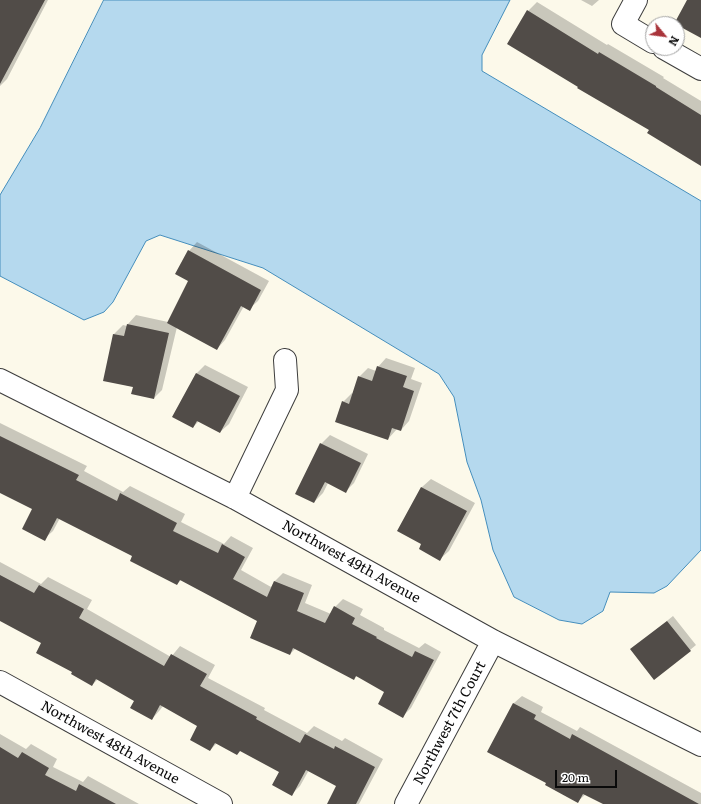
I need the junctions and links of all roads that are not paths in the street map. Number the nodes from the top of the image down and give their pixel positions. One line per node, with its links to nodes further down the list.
1 (636, 0): 2 (street)
2 (645, 37)
3 (678, 56): 4 (street)
4 (701, 69)
5 (285, 360): 7 (street)
6 (0, 380): 7 (street, Northwest 49th Avenue)
7 (235, 498): 8 (street, Northwest 49th Avenue)
8 (494, 641): 10 (street, Northwest 49th Avenue); 12 (street, Northwest 7th Court)
9 (0, 682): 11 (street, Northwest 48th Avenue)
10 (701, 745)
11 (221, 804)
12 (406, 804)

